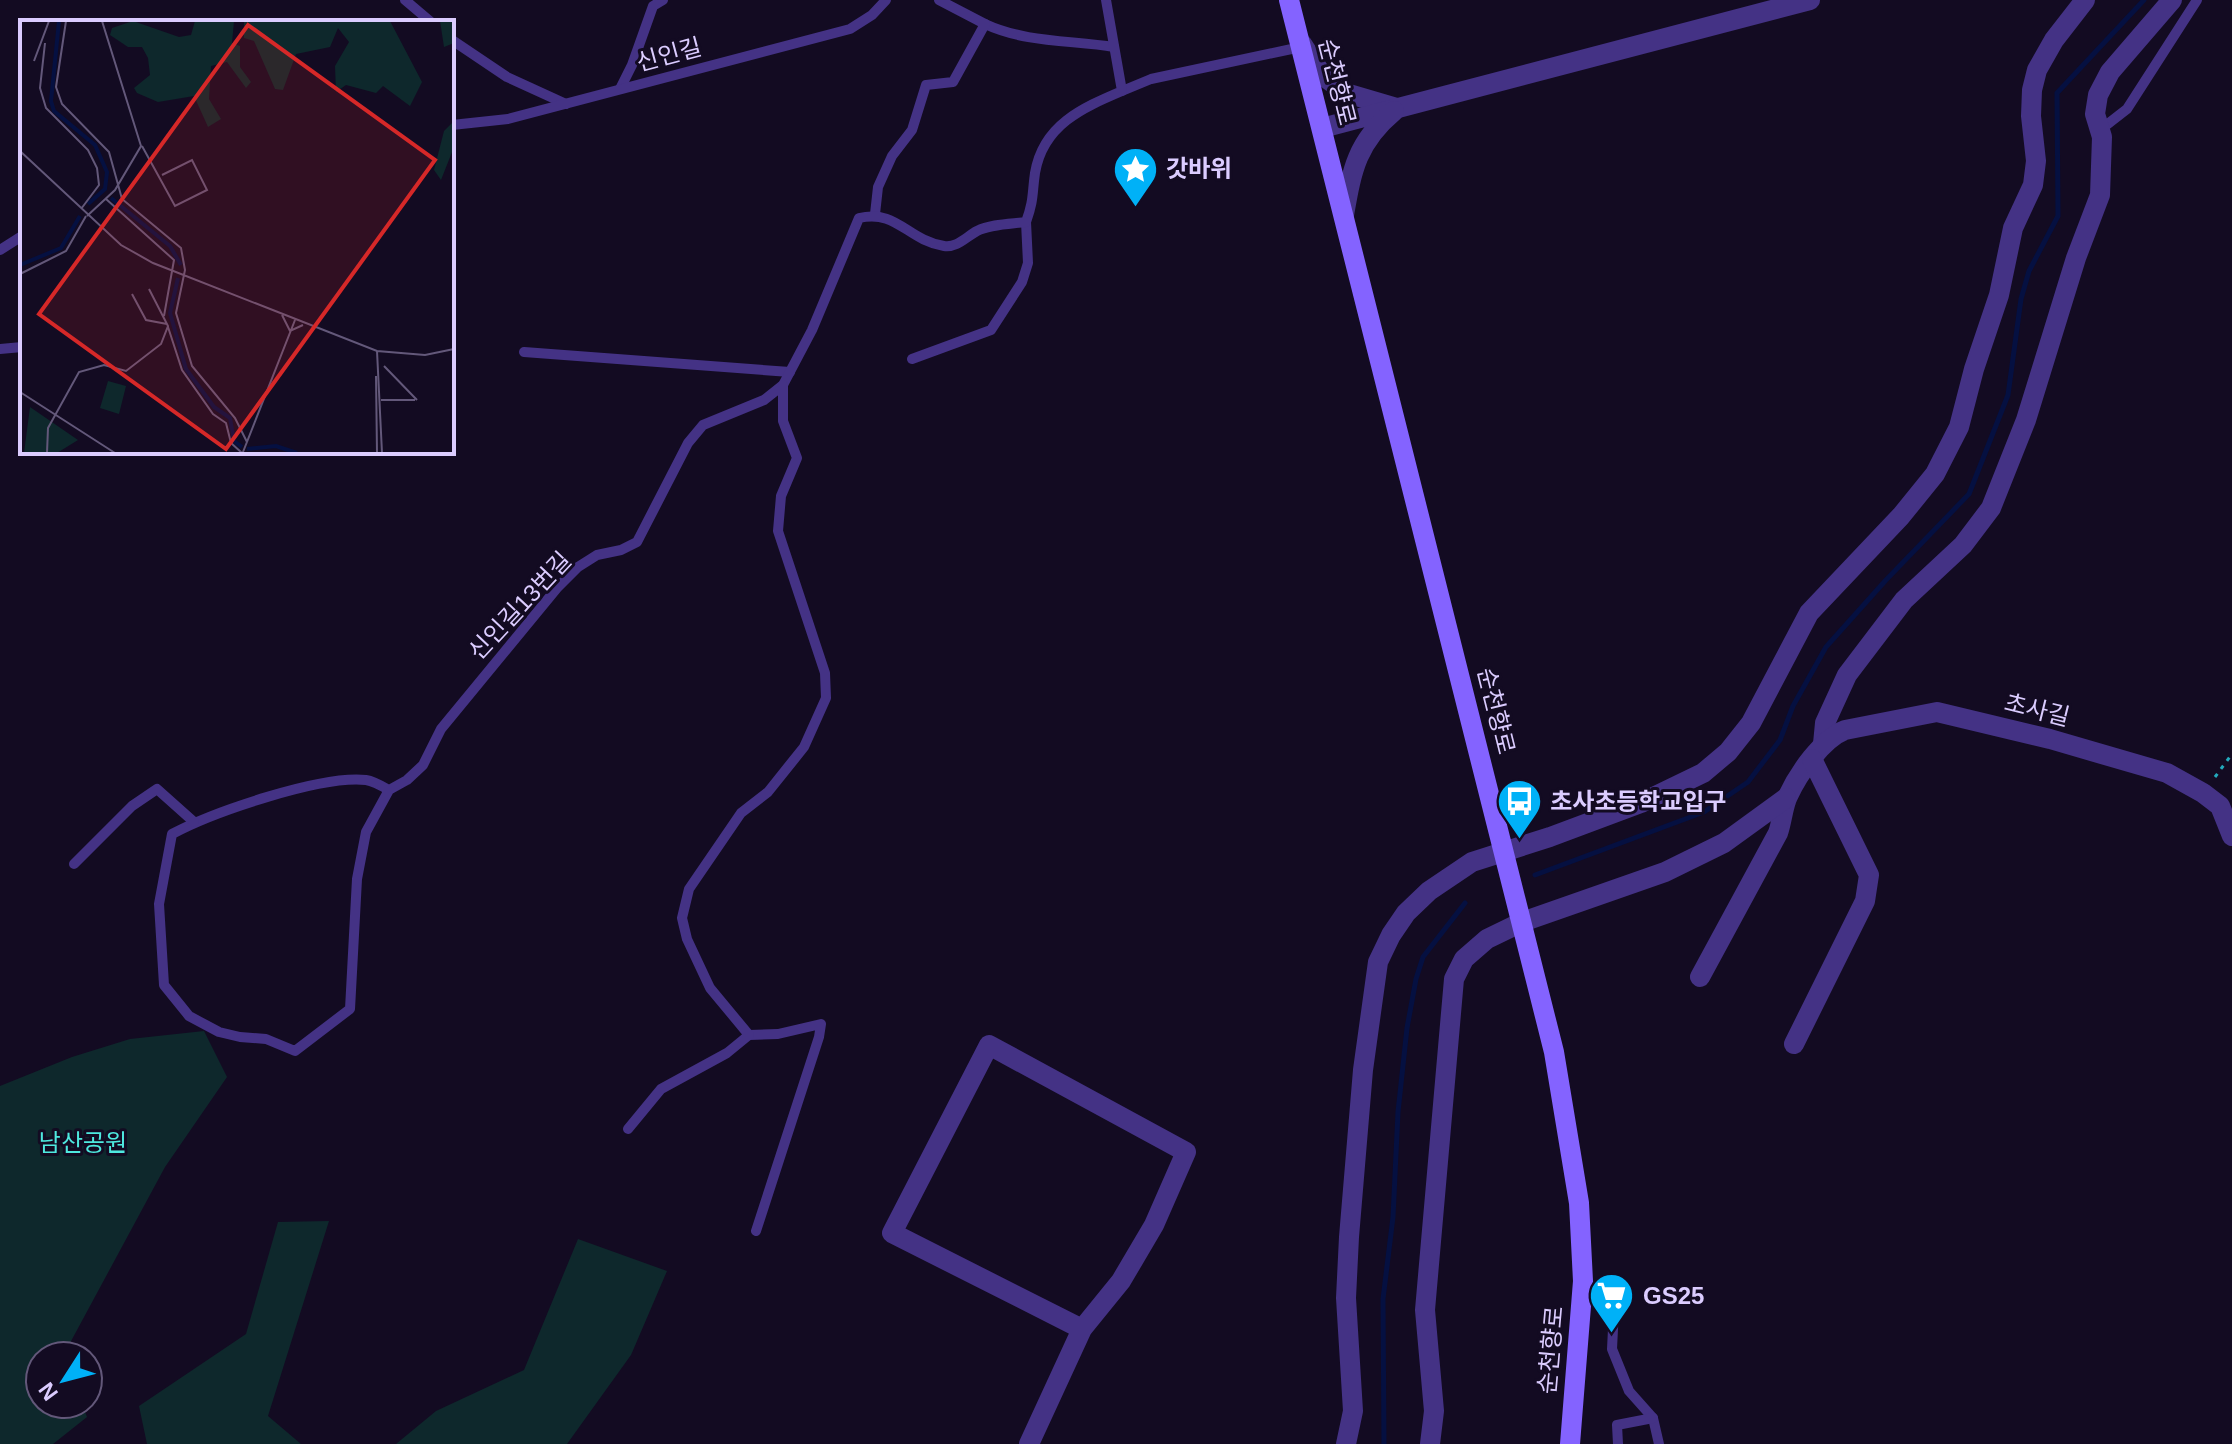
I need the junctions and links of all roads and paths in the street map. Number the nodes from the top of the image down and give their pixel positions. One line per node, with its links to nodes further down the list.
1 (405, 0): 11 (lane)
2 (663, 0): 16 (lane)
3 (886, 0): 16 (lane, 신인길)
4 (939, 0): 12 (lane)
5 (1106, 0): 15 (lane)
6 (1289, 0): 14 (main road, 순천향로)
7 (1810, 0): 19 (street)
8 (2085, 0): 41 (street)
9 (2172, 0): 22 (street)
10 (2197, 0): 22 (lane)
11 (429, 20)
12 (985, 24): 15 (lane); 23 (lane)
13 (454, 42): 18 (lane)
14 (1300, 43): 17 (lane); 19 (street); 21 (main road, 순천향로)
15 (1114, 47): 17 (lane)
16 (620, 89): 18 (lane, 신인길)
17 (1122, 91): 25 (lane)
18 (566, 104): 20 (lane, 신인길)
19 (1397, 108): 21 (street); 24 (street)
20 (454, 125)
21 (1322, 128): 24 (main road, 순천향로)
22 (2100, 130): 34 (street)
23 (875, 214): 25 (lane); 32 (lane, 신인길13번길)
24 (1344, 215): 41 (main road, 순천향로)
25 (1026, 222): 31 (lane)
26 (20, 237): 27 (lane)
27 (0, 250)
28 (20, 347): 29 (lane)
29 (0, 349)
30 (524, 352): 32 (lane)
31 (912, 359)
32 (790, 372): 33 (lane, 신인길13번길)
33 (783, 385): 36 (lane, 신인길13번길); 45 (lane)
34 (1818, 752): 37 (street, 초사길); 38 (street); 46 (street)
35 (2232, 754): 37 (path)
36 (389, 790): 39 (lane); 39 (lane)
37 (2203, 793): 40 (street, 초사길)
38 (1786, 798): 43 (street); 44 (street)
39 (194, 822): 42 (lane)
40 (2232, 836)
41 (1504, 851): 43 (main road, 순천향로); 53 (street)
42 (74, 864)
43 (1522, 922): 54 (street); 55 (main road, 순천향로)
44 (1700, 977)
45 (749, 1035): 47 (lane); 48 (lane)
46 (1794, 1044)
47 (628, 1129)
48 (756, 1231)
49 (1614, 1309): 51 (lane)
50 (1082, 1329): 50 (street); 52 (street)
51 (1653, 1418): 56 (lane); 57 (lane)
52 (1029, 1444)
53 (1346, 1444)
54 (1430, 1444)
55 (1570, 1444)
56 (1618, 1444)
57 (1659, 1444)

